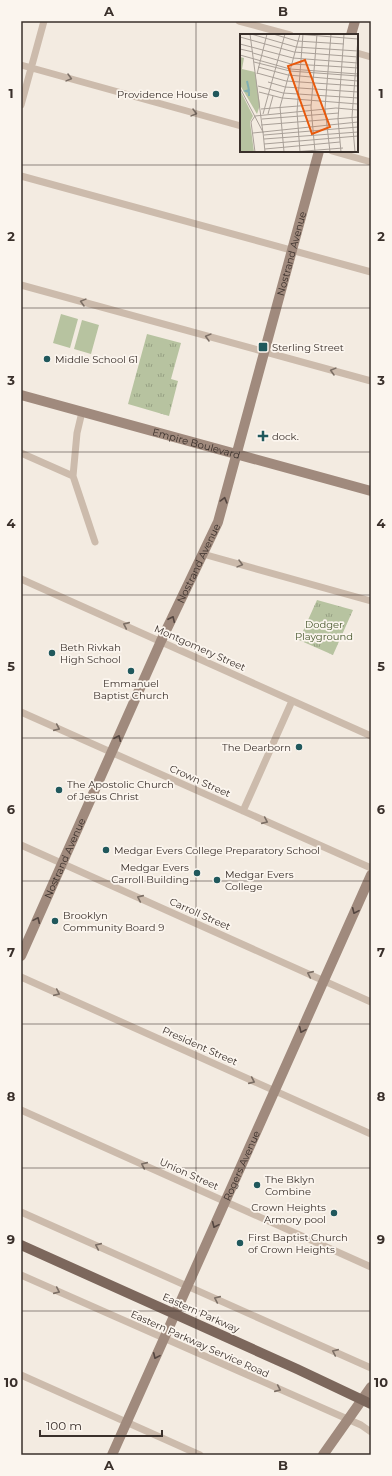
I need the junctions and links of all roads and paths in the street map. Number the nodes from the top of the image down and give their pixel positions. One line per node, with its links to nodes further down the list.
1 (44, 21): 9 (street)
2 (239, 21): 4 (street)
3 (355, 21): 5 (main road)
4 (286, 34)
5 (351, 34)
6 (358, 53): 7 (street)
7 (371, 57)
8 (21, 65): 9 (street)
9 (31, 68): 10 (street); 11 (street, one-way to 11)
10 (21, 105)
11 (240, 126)
12 (319, 152): 16 (main road, Nostrand Avenue)
13 (336, 152): 14 (street)
14 (371, 162)
15 (21, 176): 16 (street)
16 (292, 251): 17 (street); 19 (main road, Nostrand Avenue)
17 (371, 272)
18 (21, 285): 19 (street, one-way to 18)
19 (264, 352): 20 (street, one-way to 19); 24 (main road, Nostrand Avenue)
20 (371, 381)
21 (21, 395): 22 (main road, Empire Boulevard)
22 (82, 412): 24 (main road, Empire Boulevard); 25 (street)
23 (21, 453): 25 (street)
24 (236, 454): 26 (main road, Empire Boulevard); 28 (main road, Nostrand Avenue, one-way to 24)
25 (73, 476): 27 (street)
26 (371, 491)
27 (95, 542)
28 (203, 554): 30 (street, one-way to 30); 31 (main road, Nostrand Avenue, one-way to 28)
29 (21, 579): 31 (street, Montgomery Street, one-way to 29)
30 (371, 600)
31 (161, 641): 32 (street, Montgomery Street); 35 (main road, Nostrand Avenue, one-way to 31)
32 (292, 701): 34 (street, Montgomery Street); 36 (street)
33 (21, 712): 35 (street, Crown Street, one-way to 35)
34 (371, 736)
35 (112, 752): 36 (street, Crown Street); 38 (main road, Nostrand Avenue)
36 (243, 811): 39 (street, Crown Street, one-way to 39)
37 (21, 845): 38 (street, Carroll Street)
38 (62, 863): 41 (main road, Nostrand Avenue, one-way to 38); 43 (street, Carroll Street, one-way to 38)
39 (371, 868)
40 (371, 875): 43 (main road, Rogers Avenue, one-way to 43)
41 (21, 956)
42 (21, 977): 45 (street, President Street, one-way to 45)
43 (324, 980): 44 (street, Carroll Street); 45 (main road, Rogers Avenue, one-way to 45)
44 (371, 1002)
45 (275, 1091): 47 (street, President Street); 48 (main road, Rogers Avenue)
46 (21, 1110): 48 (street, Union Street, one-way to 46)
47 (371, 1134)
48 (225, 1201): 51 (street, Union Street); 53 (main road, Rogers Avenue, one-way to 53)
49 (21, 1212): 53 (street, one-way to 49)
50 (21, 1245): 54 (main road, Eastern Parkway)
51 (371, 1267)
52 (21, 1275): 55 (street, Eastern Parkway Service Road, one-way to 55)
53 (187, 1286): 54 (main road, Rogers Avenue); 56 (street, one-way to 53)
54 (175, 1314): 55 (main road, Rogers Avenue); 59 (main road, Eastern Parkway)
55 (164, 1339): 60 (street, Eastern Parkway Service Road, one-way to 60); 61 (main road, Rogers Avenue, one-way to 61)
56 (371, 1368)
57 (21, 1375): 61 (street)
58 (371, 1388): 59 (main road)
59 (367, 1401): 60 (main road)
60 (348, 1420): 62 (street, Eastern Parkway Service Road); 65 (main road)
61 (126, 1422): 63 (main road, Rogers Avenue); 64 (street)
62 (371, 1432)
63 (112, 1455)
64 (200, 1455)
65 (323, 1455)

